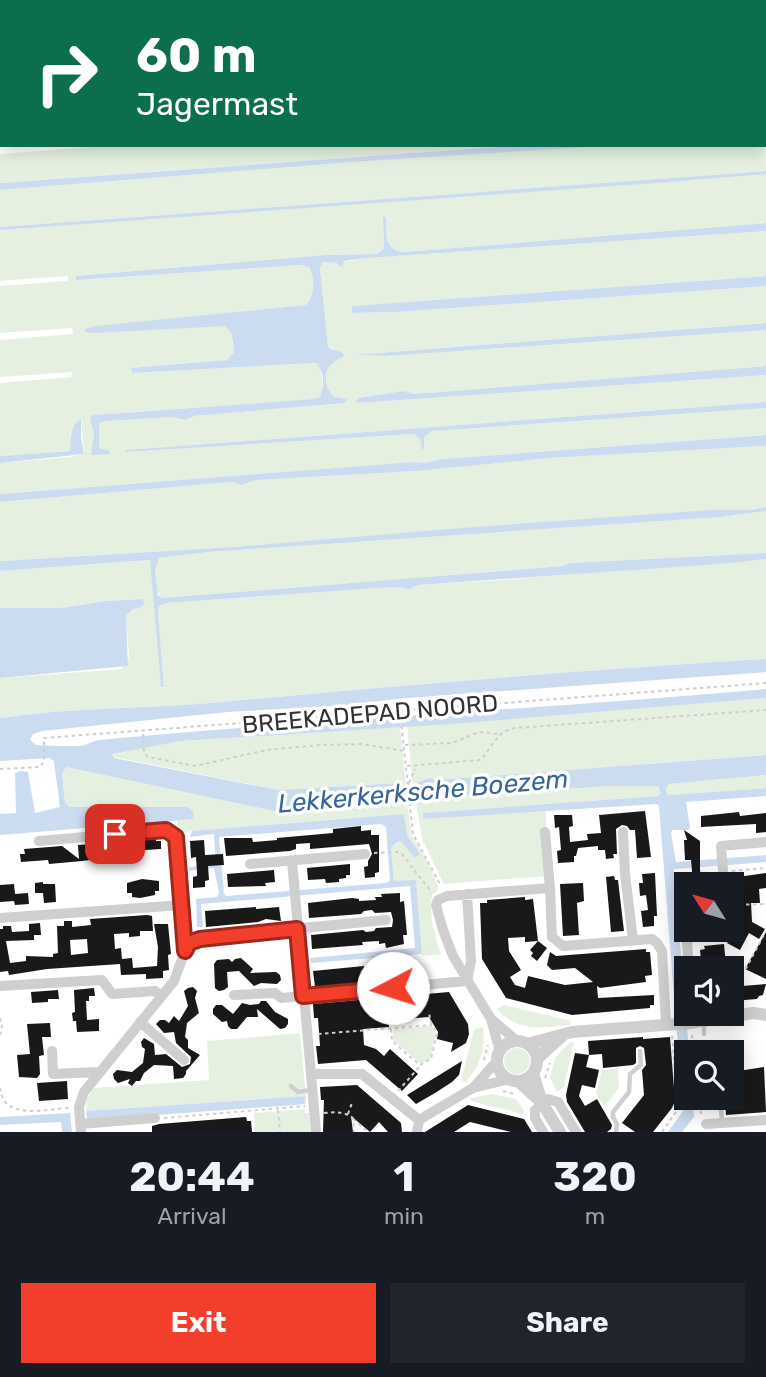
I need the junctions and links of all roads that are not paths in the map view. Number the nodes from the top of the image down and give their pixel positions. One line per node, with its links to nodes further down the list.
1 (545, 832): 9 (street)
2 (623, 832): 15 (street)
3 (39, 841): 11 (street)
4 (766, 842): 8 (street)
5 (365, 854): 6 (street)
6 (292, 861): 7 (street); 14 (street)
7 (250, 864)
8 (723, 872)
9 (549, 879): 10 (street); 15 (street)
10 (467, 894): 17 (street); 17 (street)
11 (182, 905): 12 (street); 16 (street)
12 (0, 918)
13 (386, 920): 14 (street)
14 (297, 929): 16 (street); 20 (street)
15 (633, 940): 22 (street)
16 (185, 951): 21 (street)
17 (467, 981): 20 (street); 25 (street)
18 (0, 986): 21 (street)
19 (234, 995): 20 (street)
20 (303, 996): 36 (street)
21 (161, 997): 26 (street)
22 (674, 999)
23 (744, 1015): 24 (street)
24 (766, 1015)
25 (491, 1019): 29 (street); 32 (street)
26 (140, 1022): 34 (street); 35 (street)
27 (674, 1024): 28 (street)
28 (563, 1035): 29 (street); 33 (street)
29 (522, 1043): 32 (street); 33 (street)
30 (52, 1051): 35 (street)
31 (640, 1051): 55 (lane)
32 (498, 1057): 38 (street); 40 (street)
33 (544, 1059): 37 (street)
34 (184, 1060)
35 (98, 1072): 49 (street)
36 (311, 1074): 41 (street); 45 (street)
37 (539, 1076): 38 (street); 42 (street)
38 (513, 1080): 40 (street); 42 (street)
39 (291, 1086): 41 (lane)
40 (473, 1088): 45 (street)
41 (312, 1090): 50 (street)
42 (542, 1103): 52 (street); 53 (street); 54 (street)
43 (721, 1110): 47 (lane)
44 (155, 1118): 49 (street)
45 (419, 1120): 51 (street)
46 (766, 1120): 47 (street)
47 (722, 1123): 48 (street)
48 (706, 1124)
49 (81, 1128)
50 (316, 1132)
51 (417, 1132)
52 (543, 1132)
53 (560, 1132)
54 (576, 1132)
55 (617, 1132)

